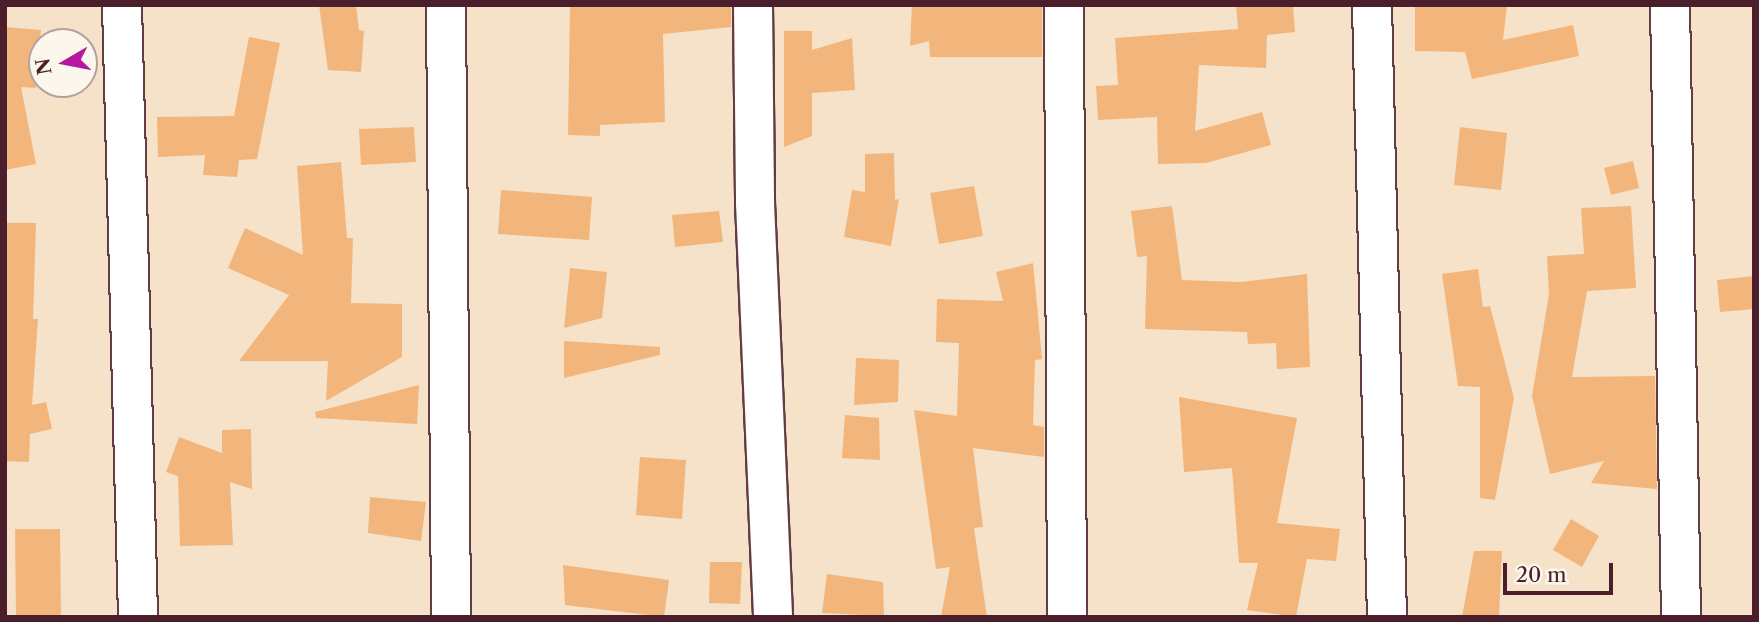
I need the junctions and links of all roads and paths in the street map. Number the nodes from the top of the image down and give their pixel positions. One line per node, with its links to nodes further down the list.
1 (122, 5): 7 (street)
2 (446, 5): 8 (street)
3 (753, 5): 9 (street)
4 (1064, 5): 10 (street)
5 (1372, 5): 11 (street)
6 (1670, 5): 12 (street)
7 (138, 617)
8 (451, 617)
9 (773, 617)
10 (1067, 617)
11 (1387, 617)
12 (1681, 617)

